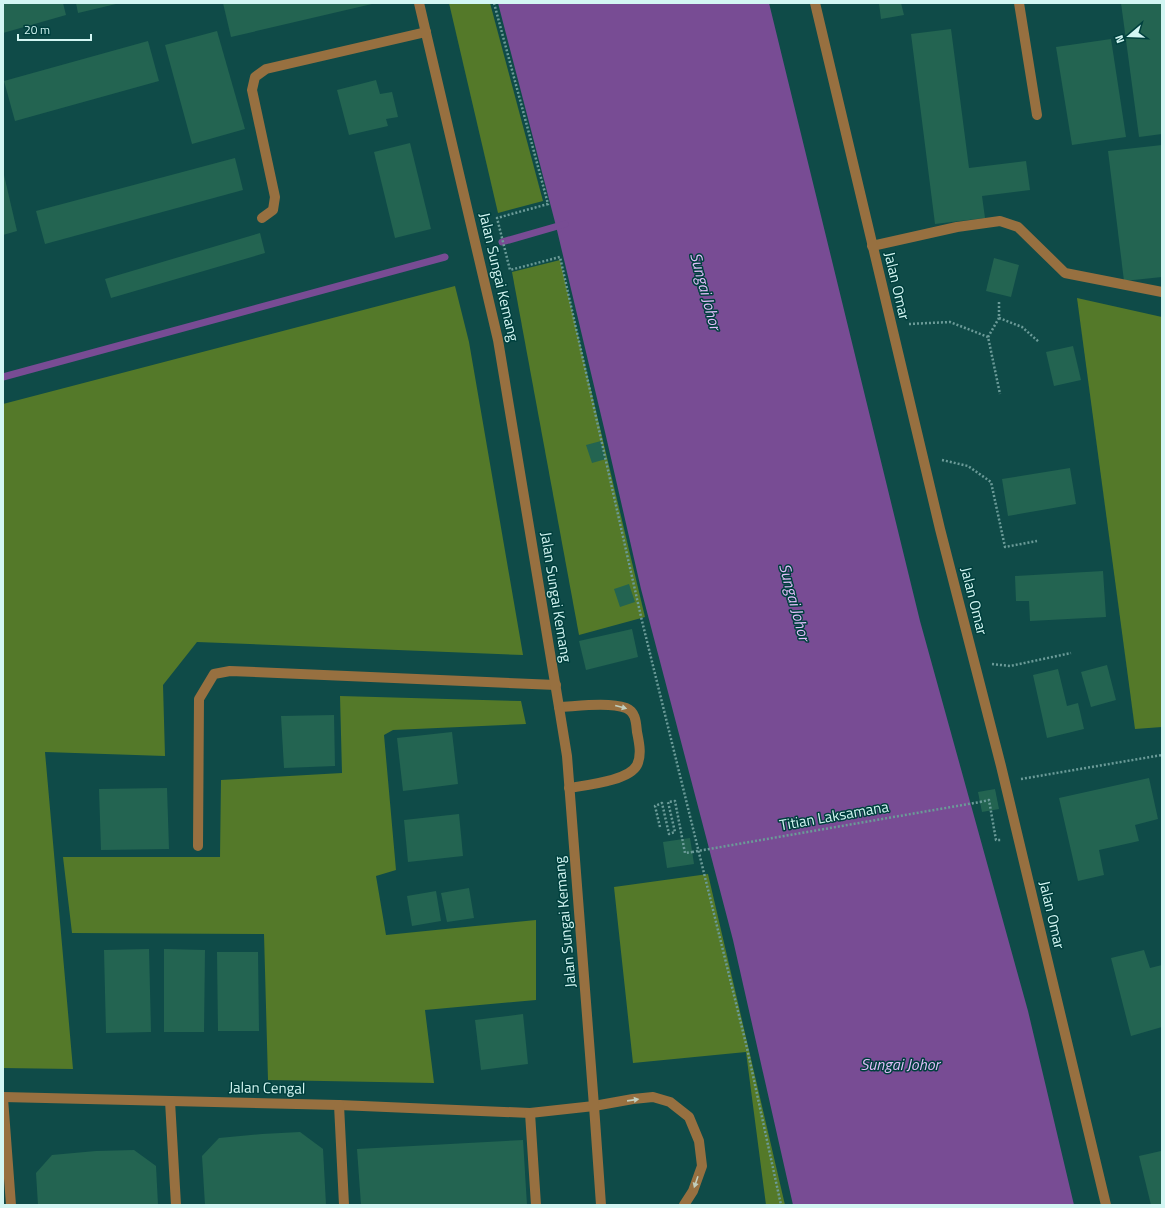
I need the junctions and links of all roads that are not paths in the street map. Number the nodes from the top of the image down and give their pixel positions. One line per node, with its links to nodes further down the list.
1 (419, 3): 4 (street, Jalan Sungai Kemang)
2 (815, 3): 7 (street, Jalan Omar)
3 (1019, 3): 5 (street)
4 (426, 32): 6 (street); 9 (street, Jalan Sungai Kemang)
5 (1037, 115)
6 (262, 218)
7 (872, 246): 8 (street); 24 (street, Jalan Omar)
8 (1162, 292)
9 (556, 685): 10 (street, Jalan Sungai Kemang); 12 (street)
10 (559, 707): 11 (street, Jalan Sungai Kemang); 11 (street, one-way to 11)
11 (569, 788): 16 (street, Jalan Sungai Kemang)
12 (198, 846)
13 (3, 1097): 14 (street, Jalan Cengal); 18 (street)
14 (170, 1101): 15 (street, Jalan Cengal); 19 (street)
15 (339, 1105): 17 (street, Jalan Cengal); 20 (street)
16 (594, 1106): 17 (street, Jalan Cengal); 22 (street, Jalan Sungai Kemang); 23 (street, Jalan Cengal, one-way to 23)
17 (530, 1113): 21 (street)
18 (11, 1205)
19 (176, 1205)
20 (344, 1205)
21 (536, 1205)
22 (601, 1205)
23 (684, 1205)
24 (1106, 1205)

